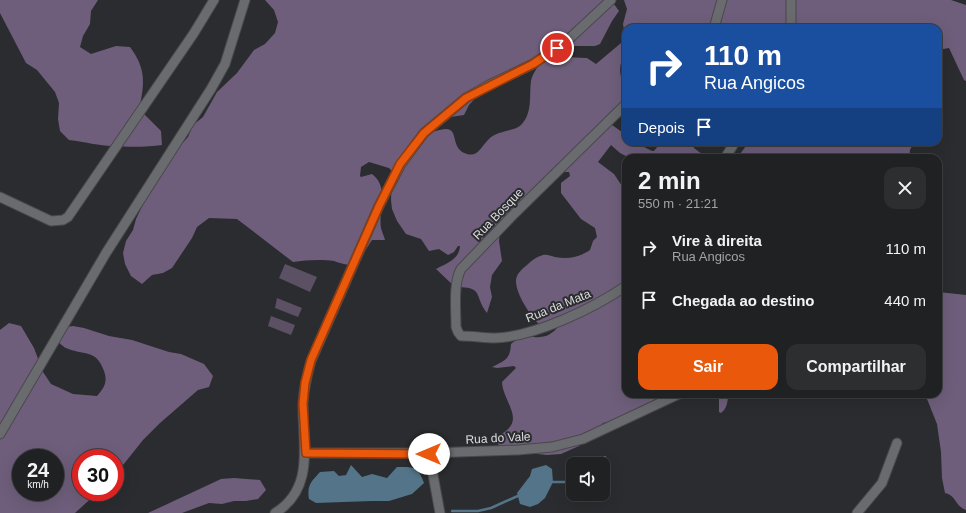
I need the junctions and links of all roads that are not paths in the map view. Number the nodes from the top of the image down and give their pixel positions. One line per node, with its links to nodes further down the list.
1 (214, 0): 9 (street)
2 (245, 0): 13 (street)
3 (611, 0): 15 (street)
4 (722, 0): 6 (street)
5 (791, 0): 7 (street)
6 (715, 24)
7 (791, 24)
8 (622, 108): 11 (street, Rua Bosque)
9 (0, 197)
10 (622, 289): 11 (street, Rua da Mata)
11 (495, 338)
12 (670, 398): 16 (street, Rua do Vale)
13 (0, 434)
14 (897, 443): 19 (street)
15 (306, 453): 16 (street, Rua do Vale); 17 (street)
16 (429, 454): 18 (street)
17 (275, 513)
18 (440, 513)
19 (857, 513)

